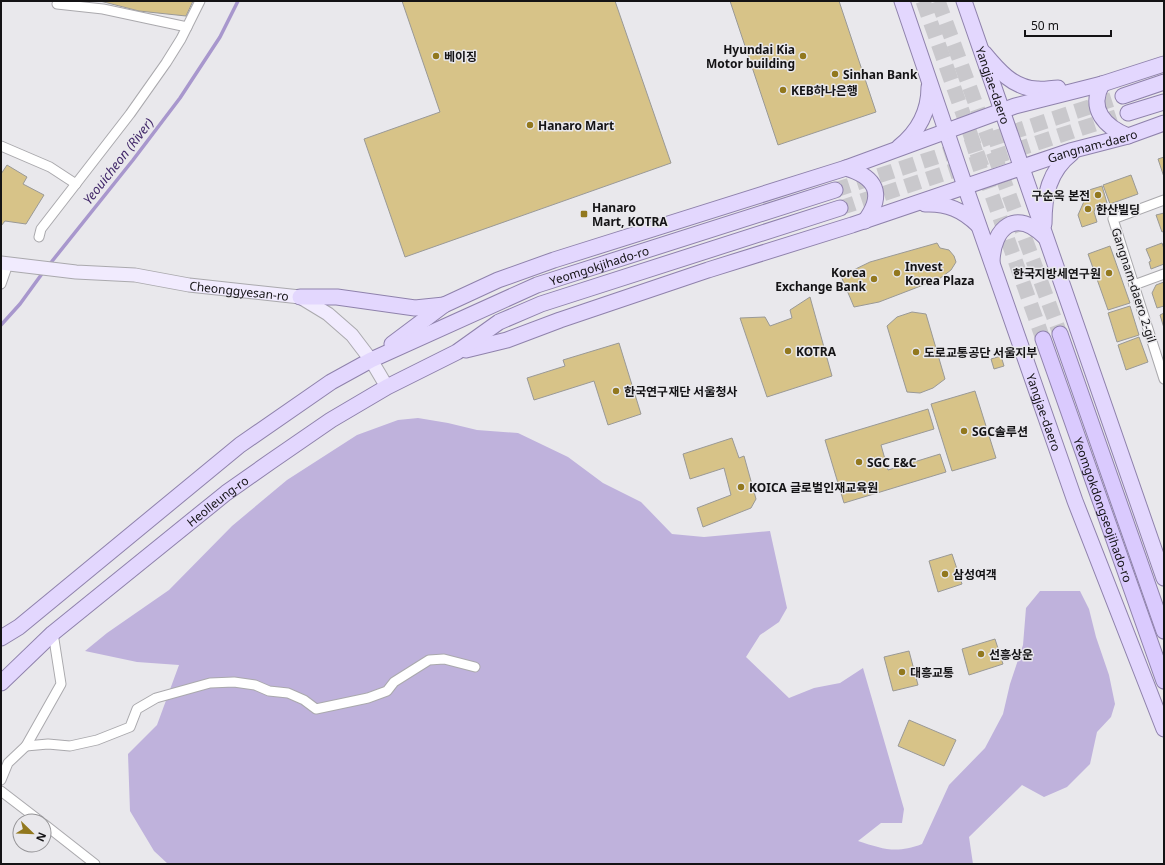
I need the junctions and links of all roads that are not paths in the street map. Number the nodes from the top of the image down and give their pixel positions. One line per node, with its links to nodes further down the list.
1 (200, 1): 6 (street)
2 (902, 1): 8 (main road, Yangjae-daero)
3 (964, 1): 5 (main road, Yangjae-daero)
4 (57, 4): 6 (street)
5 (971, 23): 10 (main road); 13 (main road, Yangjae-daero)
6 (187, 27): 23 (street)
7 (1164, 64): 10 (main road)
8 (929, 77): 16 (main road, Yangjae-daero); 20 (main road)
9 (1164, 82): 11 (main road)
10 (1102, 84): 13 (main road); 17 (main road)
11 (1123, 96)
12 (1164, 102): 14 (main road)
13 (1001, 111): 16 (main road); 21 (main road, Yangjae-daero)
14 (1128, 113)
15 (1164, 123): 17 (main road, Gangnam-daero)
16 (946, 132): 20 (main road); 24 (main road, Yangjae-daero)
17 (1128, 136): 19 (main road, Gangnam-daero)
18 (1, 146): 23 (street)
19 (1076, 150): 21 (main road, Gangnam-daero); 32 (main road)
20 (892, 152): 22 (main road)
21 (1021, 167): 24 (main road, Gangnam-daero); 32 (main road, Yangjae-daero)
22 (846, 168): 29 (main road); 39 (main road)
23 (76, 184): 31 (street)
24 (965, 186): 27 (main road, Gangnam-daero); 30 (main road, Yangjae-daero)
25 (835, 190): 45 (main road, Yeomgokjihado-ro)
26 (1164, 200): 37 (street, Gangnam-daero 2-gil)
27 (908, 206): 29 (main road); 30 (main road)
28 (840, 208): 44 (main road, Yeomgokjihado-ro)
29 (865, 221): 44 (main road)
30 (979, 226): 33 (main road, Yangjae-daero)
31 (39, 237)
32 (1045, 237): 33 (main road); 48 (main road, Yangjae-daero)
33 (992, 263): 55 (main road, Yangjae-daero)
34 (9, 264): 36 (street); 38 (main road, Cheonggyesan-ro)
35 (1164, 274): 37 (street)
36 (1, 284)
37 (1134, 285): 43 (street, Gangnam-daero 2-gil)
38 (300, 297): 39 (main road); 45 (main road, Cheonggyesan-ro)
39 (444, 305): 45 (main road)
40 (1060, 334): 49 (highway, Yeomgokdongseojihado-ro)
41 (1043, 339): 53 (highway, Yeomgokdongseojihado-ro)
42 (1164, 347): 43 (street)
43 (1155, 350): 46 (street, Gangnam-daero 2-gil)
44 (457, 352): 47 (main road, Heolleung-ro)
45 (371, 360): 47 (main road, Cheonggyesan-ro); 51 (main road)
46 (1164, 379)
47 (387, 387): 50 (main road, Heolleung-ro)
48 (1164, 578)
49 (1164, 630)
50 (53, 633): 54 (main road, Heolleung-ro); 56 (street)
51 (1, 638)
52 (475, 667): 56 (street)
53 (1164, 681)
54 (1, 683)
55 (1164, 729)
56 (26, 746): 57 (street)
57 (1, 780)
58 (1, 791): 59 (street)
59 (30, 813)
60 (52, 830): 61 (street)
61 (95, 864)

